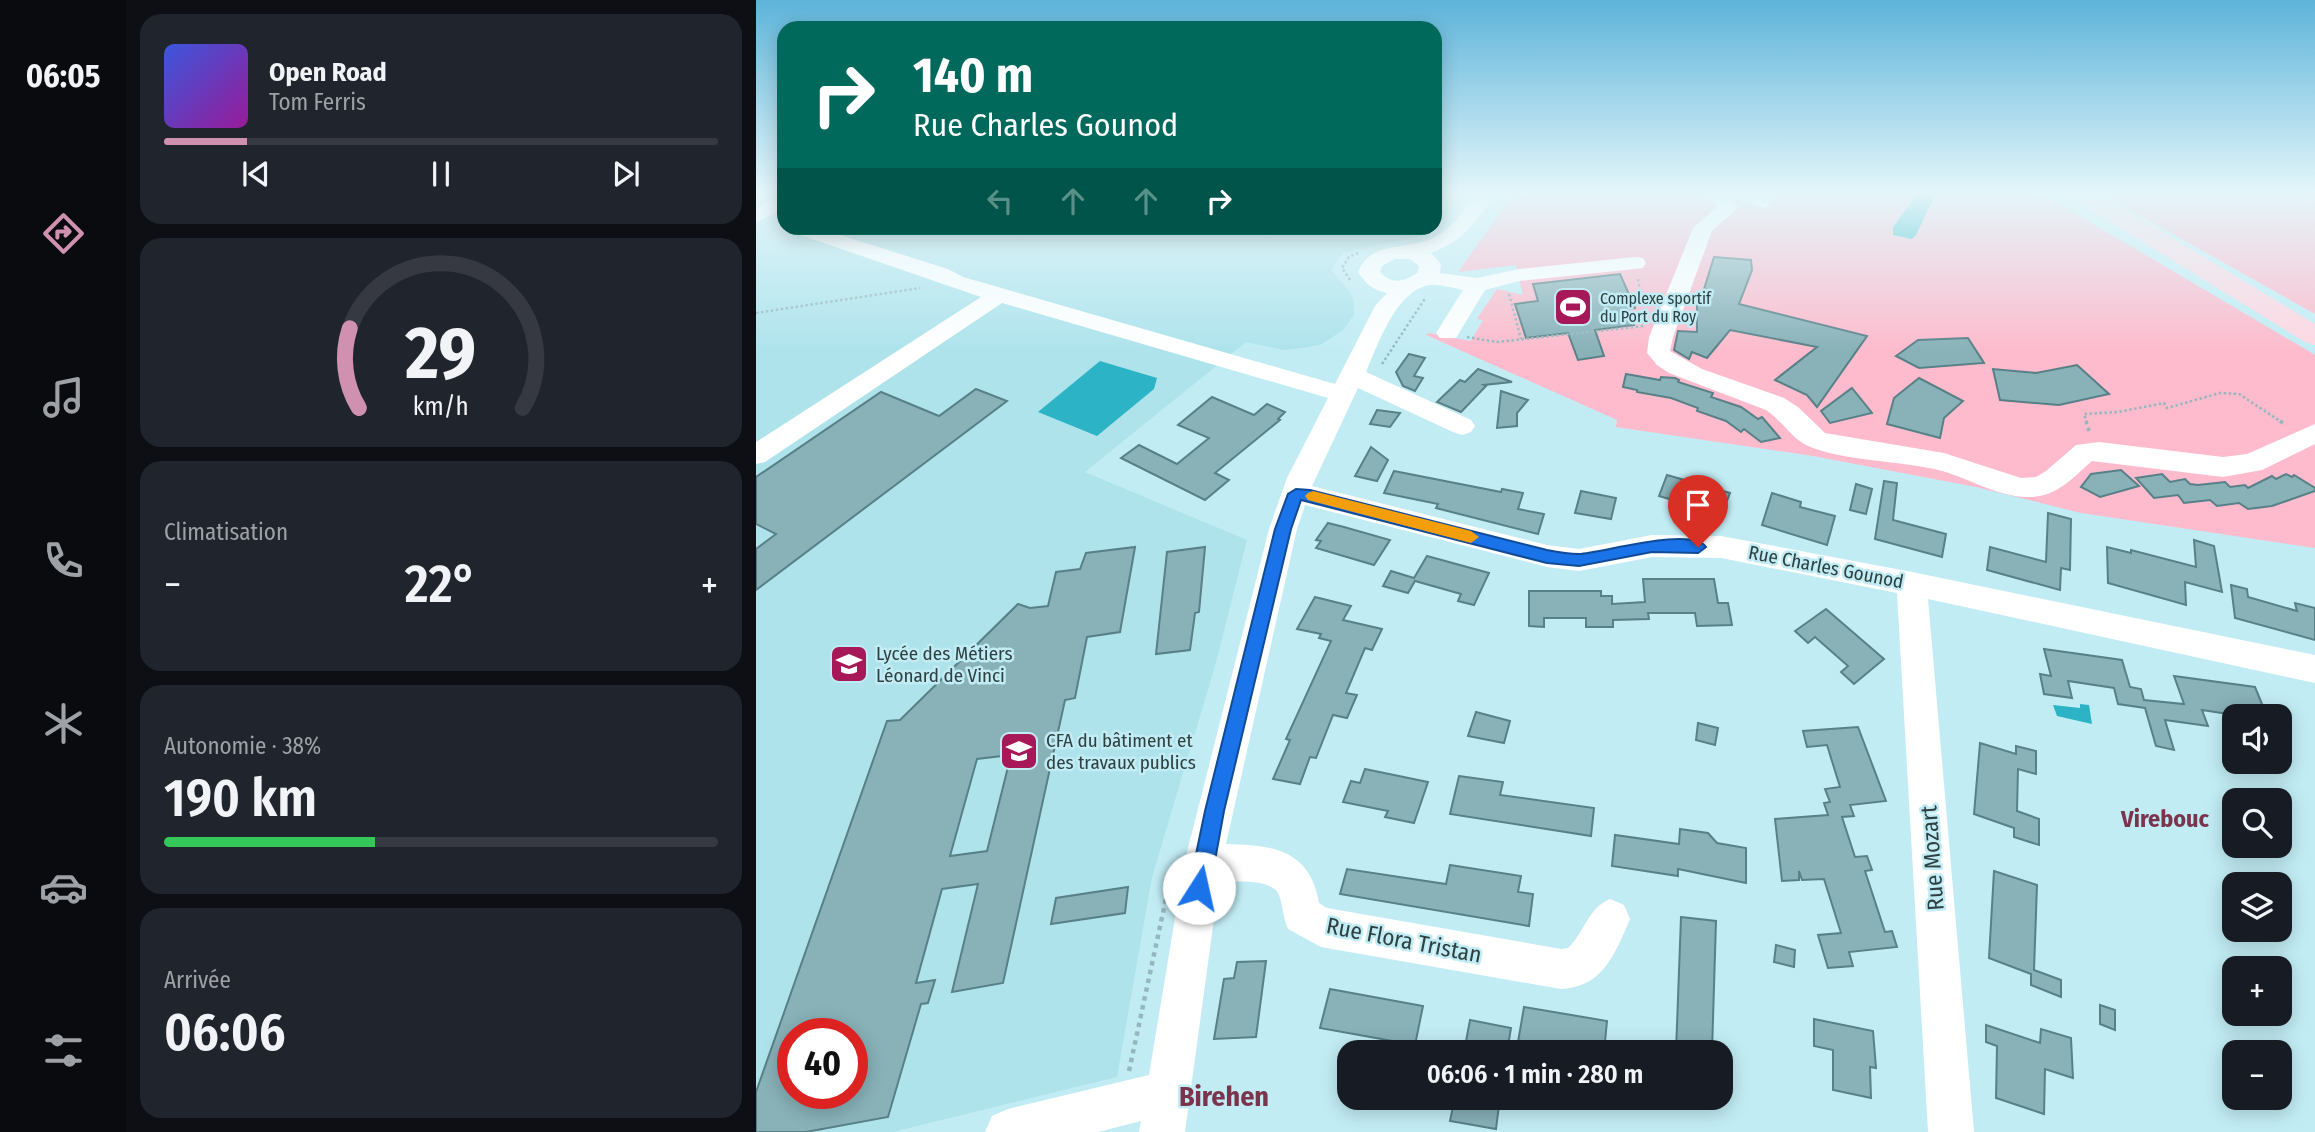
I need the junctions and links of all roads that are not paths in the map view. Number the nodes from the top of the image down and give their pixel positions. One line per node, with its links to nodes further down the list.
1 (851, 245): 9 (street)
2 (1441, 245): 7 (street)
3 (1697, 245): 17 (street)
4 (2166, 245): 10 (main road)
5 (2167, 245): 11 (main road)
6 (1635, 263): 8 (street)
7 (1407, 278): 8 (street); 15 (street)
8 (1477, 285): 13 (street)
9 (999, 295): 15 (street); 18 (street)
10 (2248, 296): 12 (street); 14 (main road)
11 (2315, 325)
12 (2315, 331)
13 (1448, 333)
14 (2315, 336)
15 (1347, 384): 16 (street); 19 (street)
16 (1462, 426)
17 (2311, 436)
18 (756, 455)
19 (1296, 494): 20 (street, Rue Charles Gounod); 22 (street)
20 (1912, 584): 21 (street, Rue Charles Gounod); 26 (street, Rue Mozart)
21 (2315, 669)
22 (1203, 864): 23 (street, Rue Flora Tristan); 24 (street)
23 (1610, 919)
24 (1165, 1112): 25 (street)
25 (1008, 1132)
26 (1951, 1132)

